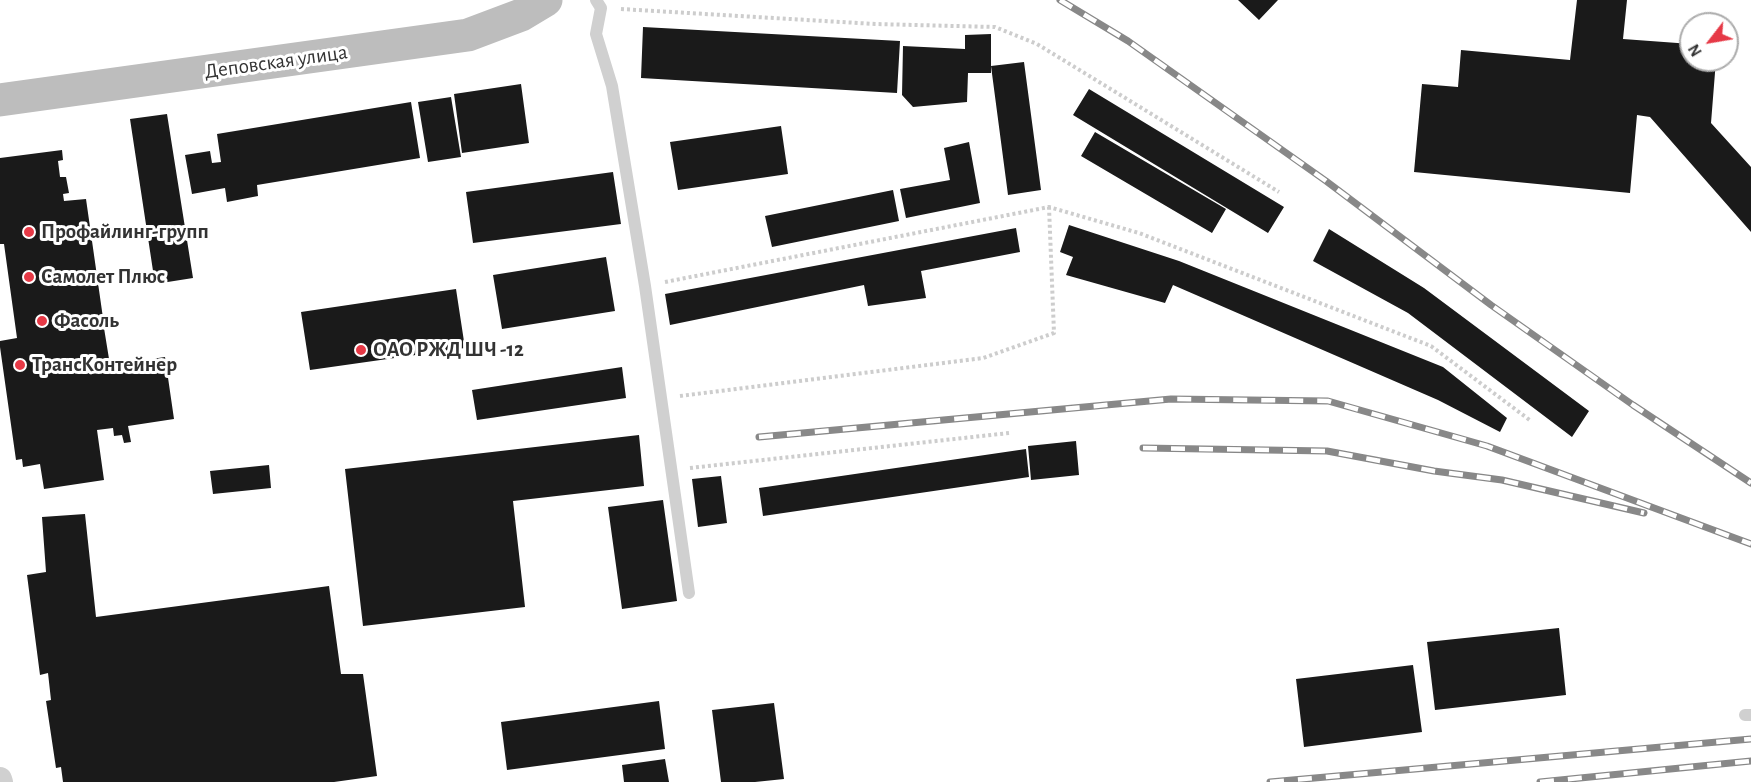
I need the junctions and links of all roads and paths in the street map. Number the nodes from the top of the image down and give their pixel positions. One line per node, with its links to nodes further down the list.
1 (546, 0): 3 (street, Деповская улица)
2 (598, 4): 4 (path); 6 (lane)
3 (0, 100)
4 (1280, 192)
5 (1049, 207): 6 (path); 7 (path); 8 (path)
6 (645, 286): 7 (lane)
7 (662, 398): 10 (lane)
8 (1531, 421)
9 (1009, 433): 10 (path)
10 (672, 470): 11 (lane)
11 (689, 593)

